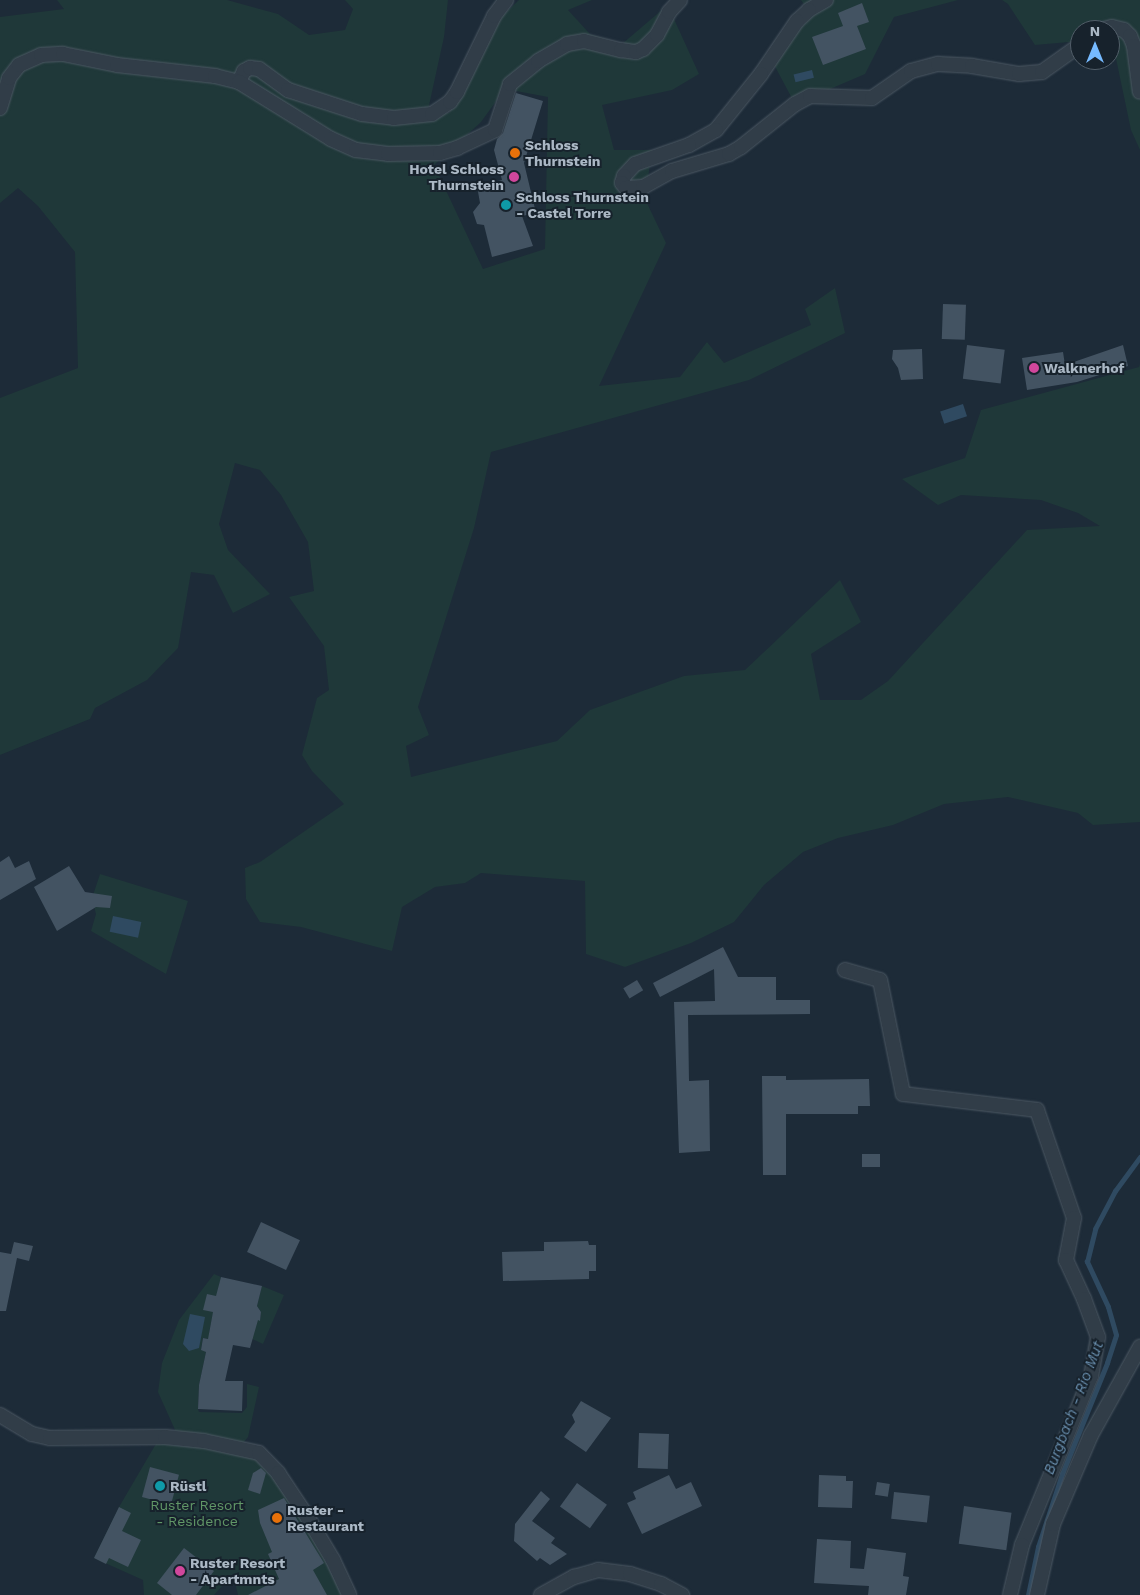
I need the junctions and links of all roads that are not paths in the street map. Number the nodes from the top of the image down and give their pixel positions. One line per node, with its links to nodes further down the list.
1 (506, 0): 6 (street)
2 (680, 0): 6 (street)
3 (826, 0): 5 (street)
4 (1120, 29): 7 (street)
5 (1070, 52)
6 (239, 82): 8 (street)
7 (1140, 92)
8 (0, 108)
9 (845, 970): 15 (street)
10 (1140, 1347): 16 (street)
11 (0, 1415): 12 (street)
12 (349, 1595)
13 (541, 1595): 14 (street)
14 (682, 1595)
15 (1010, 1595)
16 (1037, 1595)

